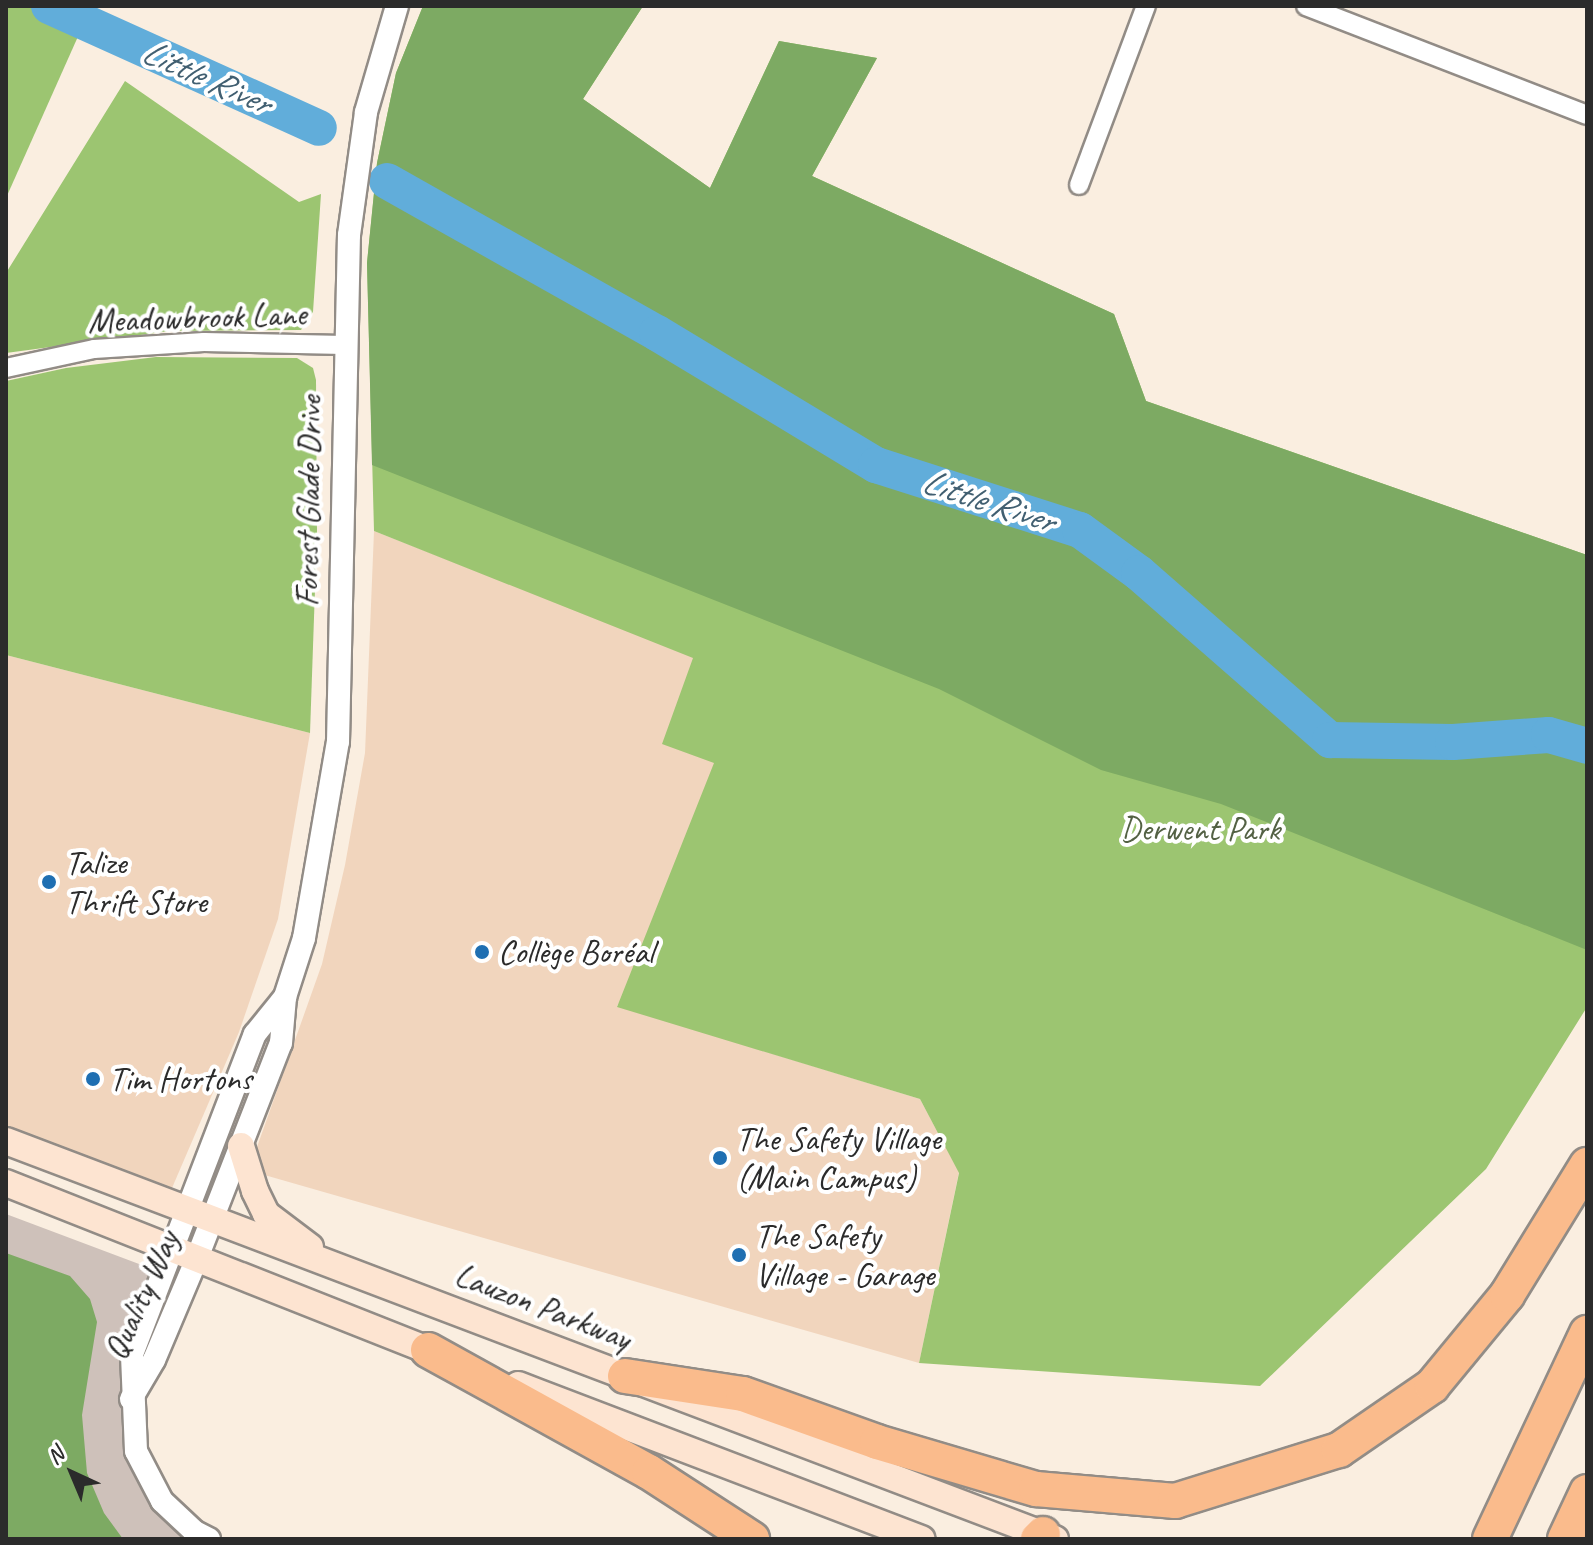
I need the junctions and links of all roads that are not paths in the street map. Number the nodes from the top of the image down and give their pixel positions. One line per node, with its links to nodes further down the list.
1 (397, 6): 6 (street, Forest Glade Drive)
2 (1146, 6): 5 (street)
3 (1306, 6): 4 (street)
4 (1587, 115)
5 (1079, 185)
6 (344, 345): 7 (street, Meadowbrook Lane); 8 (street, Forest Glade Drive)
7 (6, 368)
8 (285, 997): 10 (street, Forest Glade Drive); 13 (street, Forest Glade Drive)
9 (6, 1141): 13 (main road, Lauzon Parkway)
10 (241, 1146): 13 (street, Forest Glade Drive); 15 (main road)
11 (1587, 1165): 18 (highway)
12 (6, 1183): 14 (main road)
13 (200, 1214): 14 (street, Quality Way); 15 (main road, Lauzon Parkway)
14 (185, 1254): 17 (main road); 21 (street, Quality Way)
15 (336, 1266): 18 (main road, Lauzon Parkway)
16 (1587, 1333): 24 (highway)
17 (428, 1350): 22 (highway); 23 (main road)
18 (625, 1376): 20 (main road, Lauzon Parkway)
19 (1587, 1492): 25 (highway)
20 (1046, 1537)
21 (209, 1539)
22 (752, 1539)
23 (922, 1539)
24 (1490, 1539)
25 (1565, 1539)

